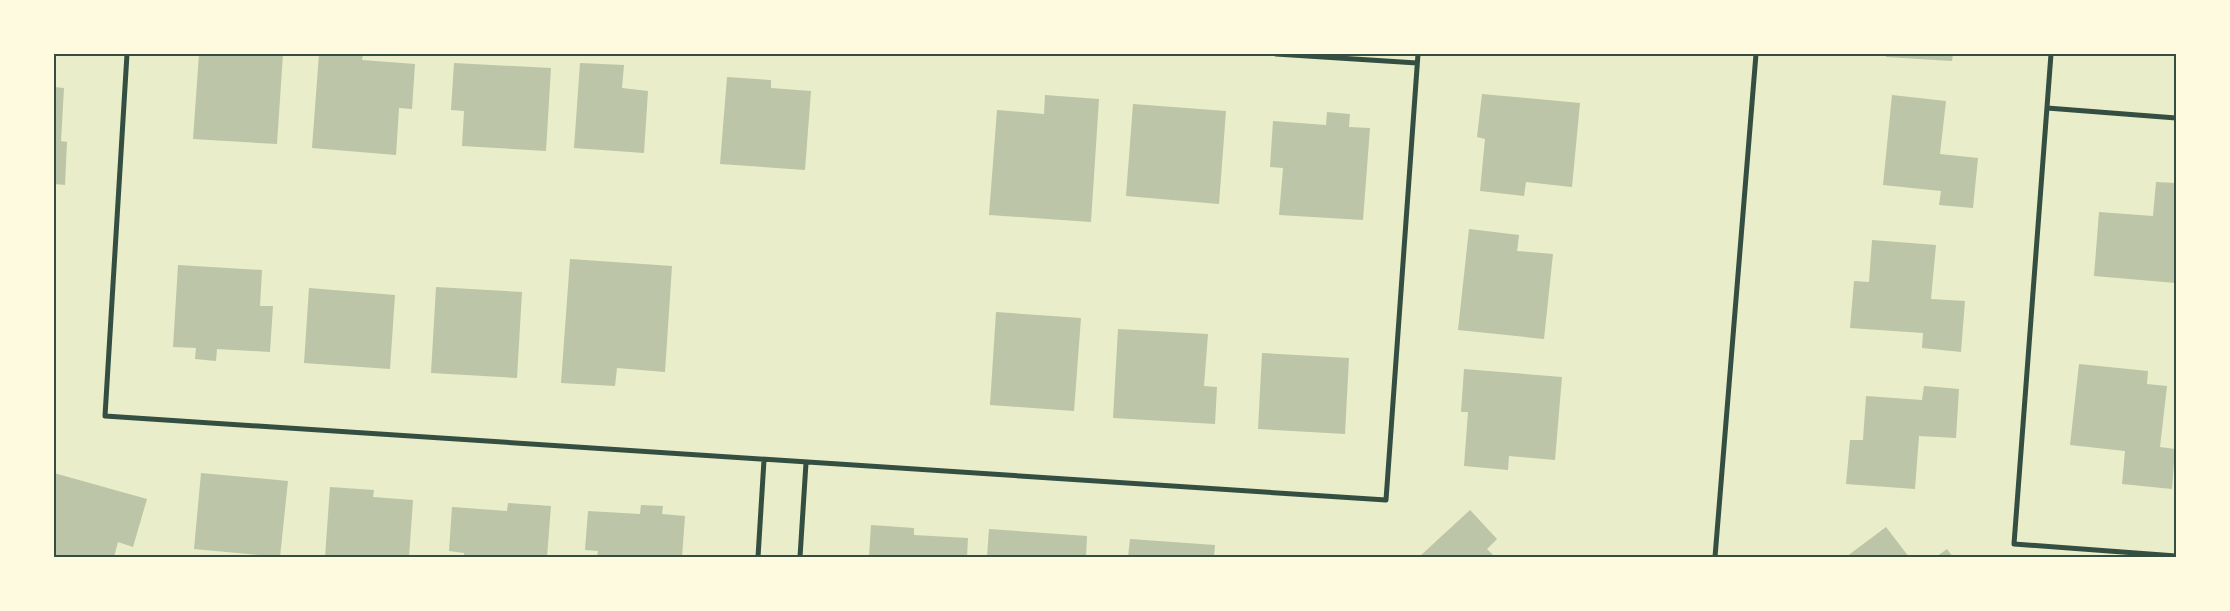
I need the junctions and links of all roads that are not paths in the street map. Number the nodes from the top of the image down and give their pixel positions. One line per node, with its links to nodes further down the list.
1 (127, 54): 9 (street)
2 (1276, 54): 6 (street)
3 (1418, 54): 6 (street)
4 (1756, 54): 14 (street)
5 (2051, 54): 7 (street)
6 (1417, 63): 10 (street)
7 (2047, 108): 8 (street); 11 (street)
8 (2176, 118)
9 (764, 460): 10 (street); 12 (street)
10 (806, 463): 13 (street)
11 (2176, 556)
12 (758, 557)
13 (800, 557)
14 (1715, 557)

